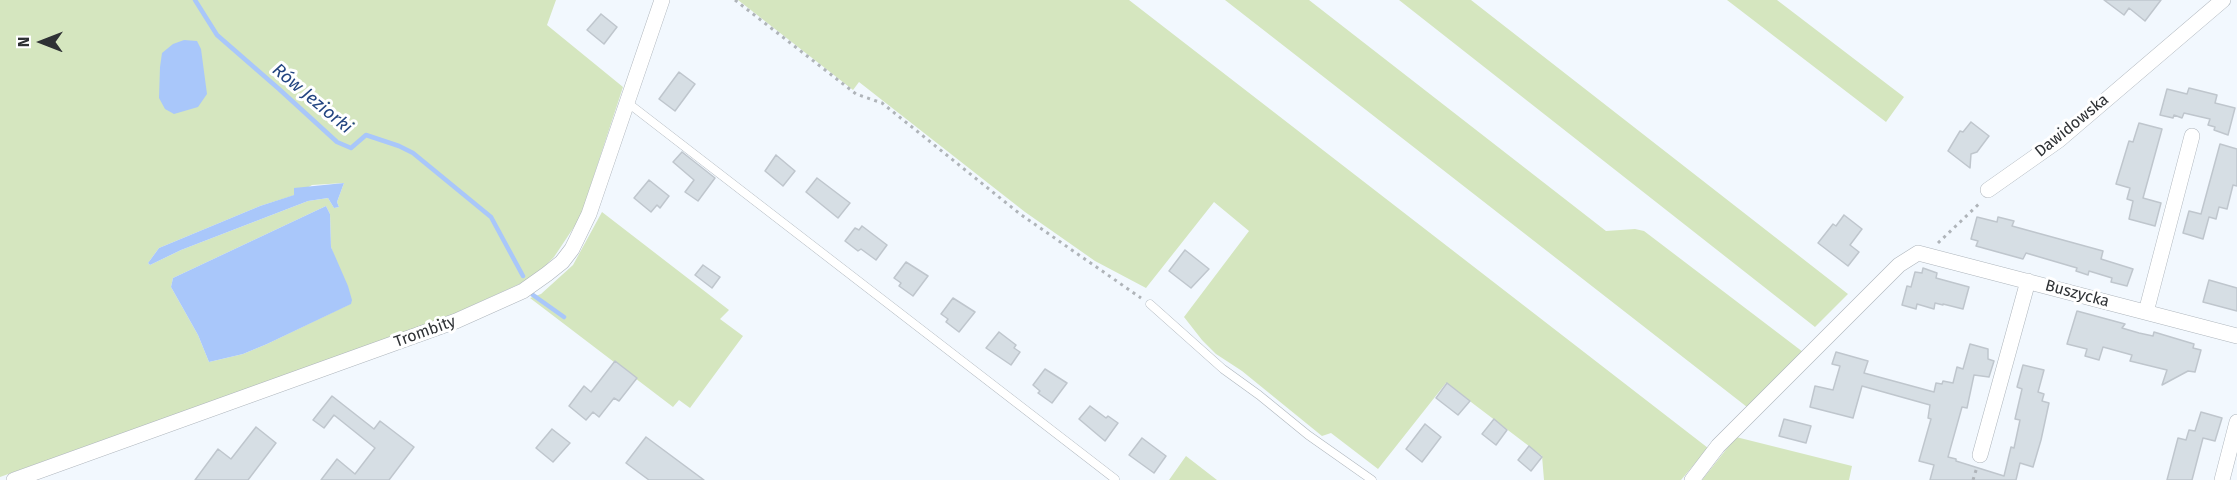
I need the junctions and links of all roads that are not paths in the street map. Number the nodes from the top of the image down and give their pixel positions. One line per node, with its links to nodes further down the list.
1 (662, 0): 3 (street, Trombity)
2 (2223, 0): 5 (street, Dawidowska)
3 (628, 103): 12 (lane); 13 (street, Trombity)
4 (2192, 136): 8 (street)
5 (1988, 190)
6 (2028, 281): 8 (street, Buszycka); 11 (street); 15 (street, Buszycka)
7 (1150, 304): 14 (lane)
8 (2146, 312): 9 (street, Buszycka)
9 (2237, 336)
10 (2237, 422): 16 (street)
11 (1980, 455)
12 (1115, 479)
13 (14, 480)
14 (1372, 480)
15 (1692, 480)
16 (2222, 480)

